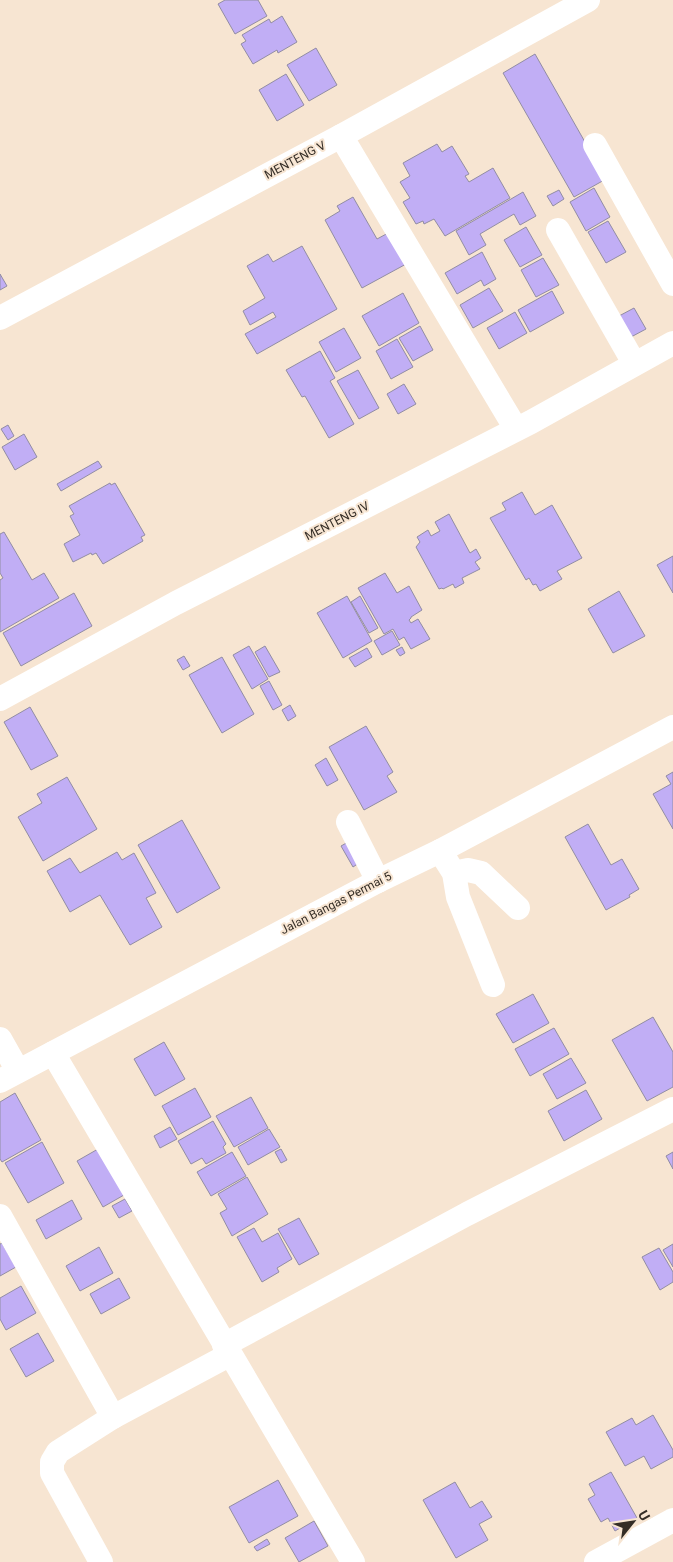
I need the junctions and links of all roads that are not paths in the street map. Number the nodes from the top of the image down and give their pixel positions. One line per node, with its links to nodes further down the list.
1 (588, 0): 2 (street, MENTENG V)
2 (341, 136): 6 (street, MENTENG V); 9 (street)
3 (595, 145): 5 (street)
4 (558, 230): 8 (street)
5 (673, 284)
6 (0, 318)
7 (673, 343): 8 (street, MENTENG IV)
8 (634, 363): 9 (street, MENTENG IV)
9 (516, 430): 10 (street, MENTENG IV)
10 (0, 699)
11 (673, 727): 13 (street, Jalan Bangas Permai 5)
12 (348, 822): 15 (street)
13 (440, 851): 14 (street); 15 (street, Jalan Bangas Permai 5)
14 (454, 872): 16 (street); 17 (street)
15 (378, 881): 19 (street, Jalan Bangas Permai 5)
16 (518, 908)
17 (493, 985)
18 (0, 1039): 20 (street)
19 (53, 1053): 20 (street, Jalan Bangas Permai 5); 23 (street)
20 (9, 1076)
21 (673, 1109): 23 (street)
22 (0, 1216): 24 (street)
23 (227, 1350): 24 (street); 27 (street)
24 (113, 1417): 26 (street)
25 (673, 1520): 28 (street)
26 (102, 1562)
27 (353, 1562)
28 (596, 1562)

